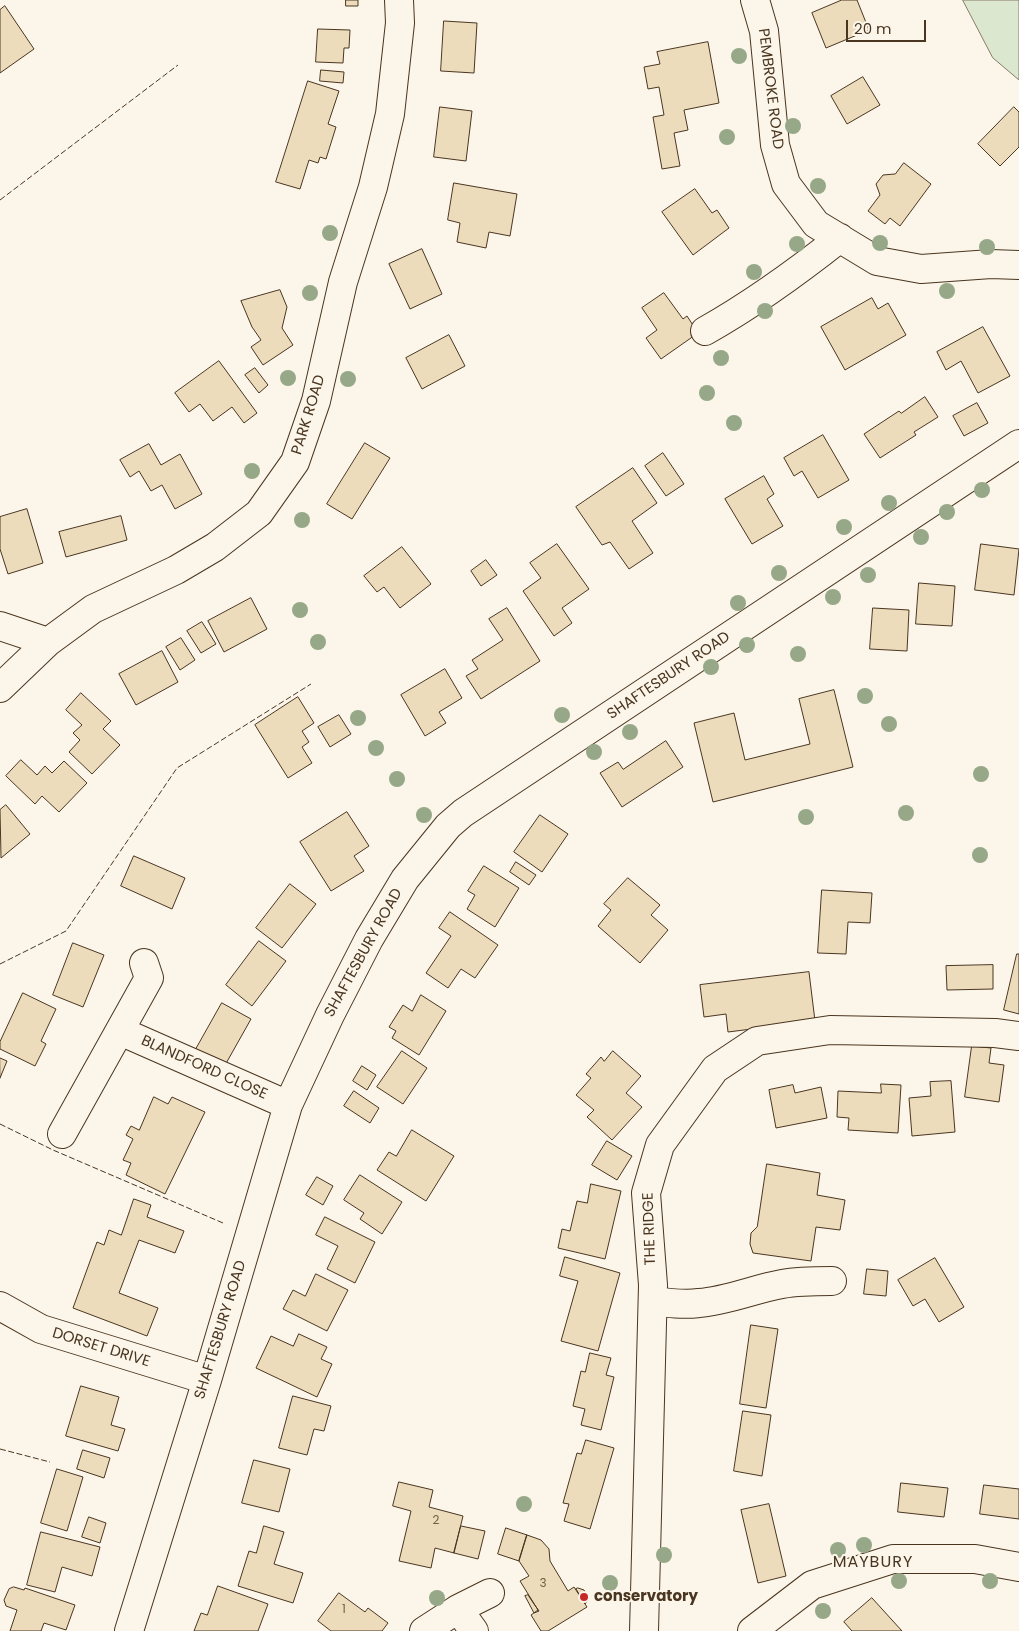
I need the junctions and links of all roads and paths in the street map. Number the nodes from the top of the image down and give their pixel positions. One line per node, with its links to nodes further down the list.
1 (399, 0): 8 (street, PARK ROAD)
2 (755, 0): 3 (street, PEMBROKE ROAD)
3 (840, 238): 4 (street, PEMBROKE ROAD); 5 (street)
4 (1019, 265)
5 (705, 331)
6 (1019, 444): 13 (street, SHAFTESBURY ROAD)
7 (0, 626): 8 (street)
8 (48, 642): 9 (street, PARK ROAD)
9 (0, 688)
10 (144, 963): 11 (street, BLANDFORD CLOSE)
11 (120, 1032): 13 (street, BLANDFORD CLOSE); 14 (street, BLANDFORD CLOSE)
12 (1019, 1036): 16 (street, THE RIDGE)
13 (288, 1105): 18 (street, SHAFTESBURY ROAD)
14 (62, 1134)
15 (832, 1280): 16 (street)
16 (652, 1301): 25 (street, THE RIDGE)
17 (0, 1306): 18 (street, DORSET DRIVE)
18 (207, 1380): 22 (street, SHAFTESBURY ROAD)
19 (1019, 1567): 26 (street)
20 (490, 1593): 21 (street)
21 (458, 1609): 23 (street); 24 (street)
22 (129, 1631)
23 (424, 1631)
24 (474, 1631)
25 (644, 1631)
26 (752, 1631)

